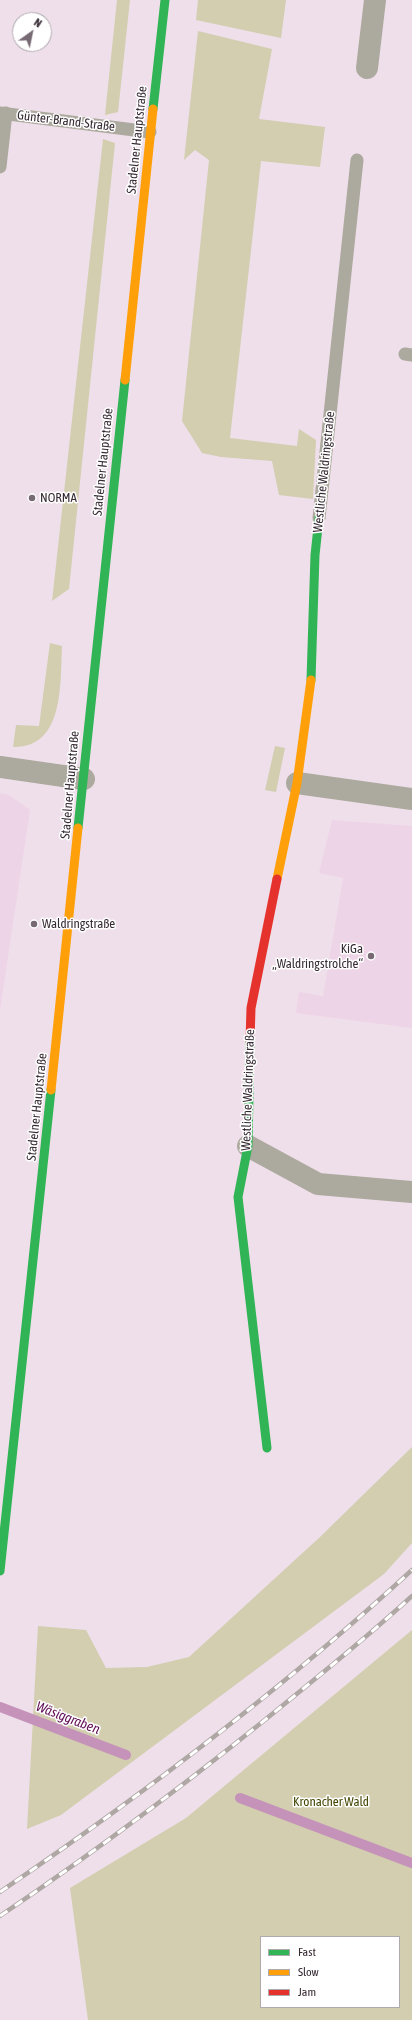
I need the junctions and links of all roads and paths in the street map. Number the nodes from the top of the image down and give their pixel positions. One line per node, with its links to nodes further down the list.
1 (165, 0): 5 (main road, Stadelner Hauptstraße)
2 (375, 0): 3 (street)
3 (367, 68)
4 (3, 113): 5 (lane, Günter-Brand-Straße); 7 (lane, Günter-Brand-Straße)
5 (150, 132): 10 (main road, Stadelner Hauptstraße)
6 (357, 160): 8 (lane, Westliche Waldringstraße)
7 (0, 167)
8 (319, 518): 11 (main road, Westliche Waldringstraße)
9 (0, 767): 10 (street)
10 (84, 779): 16 (main road, Stadelner Hauptstraße)
11 (297, 783): 12 (street); 13 (main road, Westliche Waldringstraße)
12 (412, 798)
13 (248, 1146): 14 (street); 15 (main road, Westliche Waldringstraße)
14 (412, 1192)
15 (267, 1448)
16 (0, 1572)

